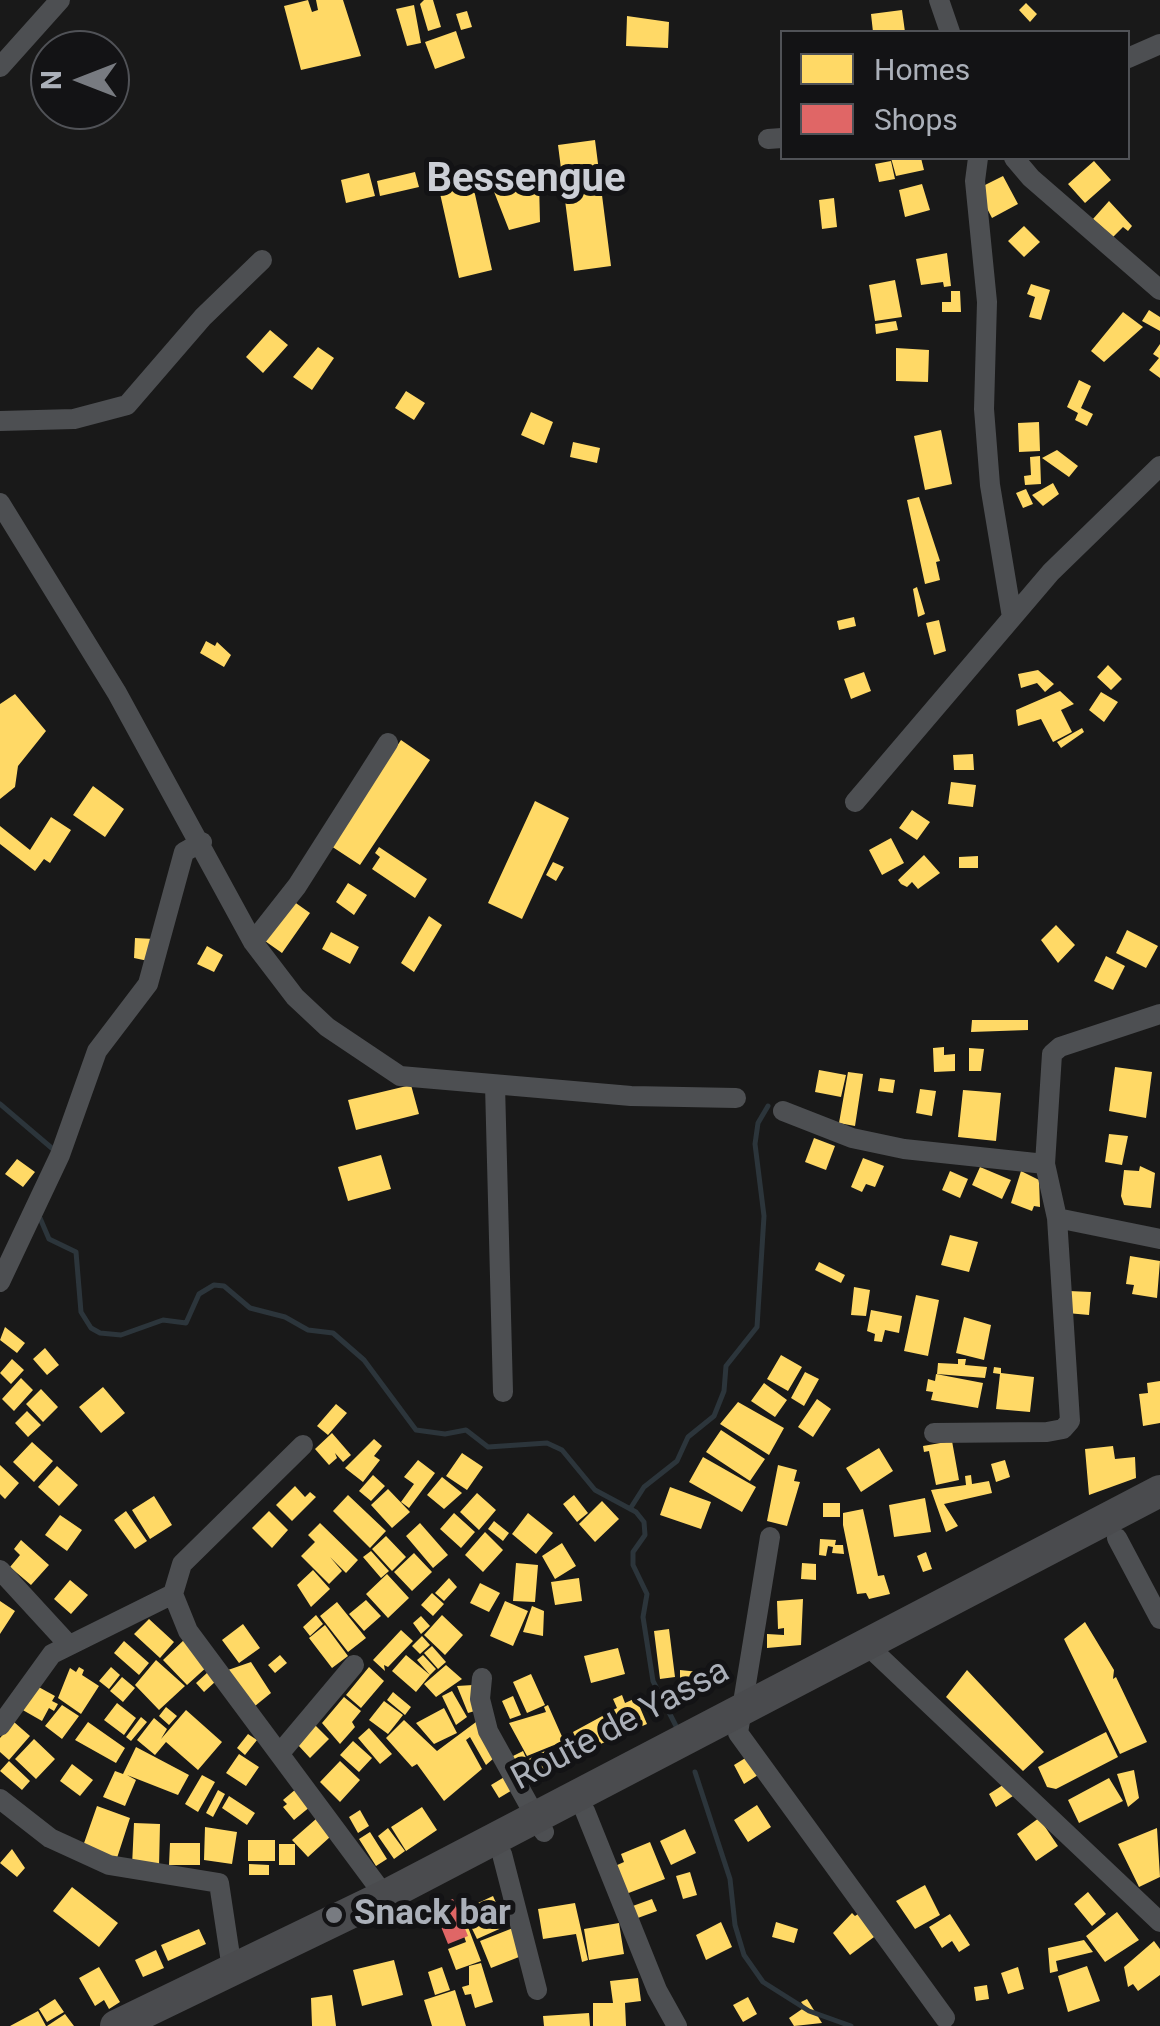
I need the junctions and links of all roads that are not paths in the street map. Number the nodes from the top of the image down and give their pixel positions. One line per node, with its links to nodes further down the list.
1 (60, 0): 6 (street)
2 (939, 0): 3 (street)
3 (949, 30)
4 (1160, 44): 5 (street)
5 (1130, 57)
6 (0, 68)
7 (978, 160): 14 (street)
8 (1016, 160): 10 (street)
9 (262, 260): 11 (street)
10 (1160, 290)
11 (0, 421)
12 (1160, 466): 14 (street)
13 (0, 503): 17 (street)
14 (1012, 617): 16 (street)
15 (388, 743): 18 (street)
16 (856, 802)
17 (202, 842): 18 (street); 26 (street)
18 (253, 942): 20 (street)
19 (1160, 1014): 23 (street)
20 (496, 1085): 21 (street); 27 (street)
21 (736, 1098)
22 (783, 1111): 23 (street)
23 (1045, 1164): 24 (street)
24 (1057, 1218): 25 (street); 28 (street)
25 (1160, 1239)
26 (0, 1282)
27 (503, 1392)
28 (934, 1433)
29 (303, 1444): 35 (street)
30 (1160, 1490): 38 (main road, Route de Yassa)
31 (1160, 1516): 33 (main road, Route de Yassa)
32 (770, 1536): 41 (street)
33 (1117, 1538): 36 (street); 38 (main road, Route de Yassa)
34 (0, 1570): 37 (street)
35 (173, 1594): 37 (street); 43 (street)
36 (1160, 1619)
37 (68, 1644): 42 (street)
38 (874, 1651): 41 (main road, Route de Yassa); 49 (street)
39 (354, 1665): 43 (street)
40 (482, 1678): 46 (street)
41 (741, 1720): 45 (main road, Route de Yassa); 46 (main road, Route de Yassa); 52 (street)
42 (0, 1726)
43 (280, 1754): 48 (street)
44 (0, 1799): 50 (street)
45 (585, 1811): 46 (main road, Route de Yassa); 55 (street)
46 (539, 1824): 47 (main road, Route de Yassa); 48 (main road, Route de Yassa)
47 (502, 1854): 48 (main road, Route de Yassa); 51 (street)
48 (390, 1902): 50 (main road, Route de Yassa); 54 (main road, Route de Yassa)
49 (1160, 1922)
50 (232, 1970): 53 (main road, Route de Yassa)
51 (537, 1990)
52 (945, 2018)
53 (116, 2026)
54 (155, 2026)
55 (677, 2026)

